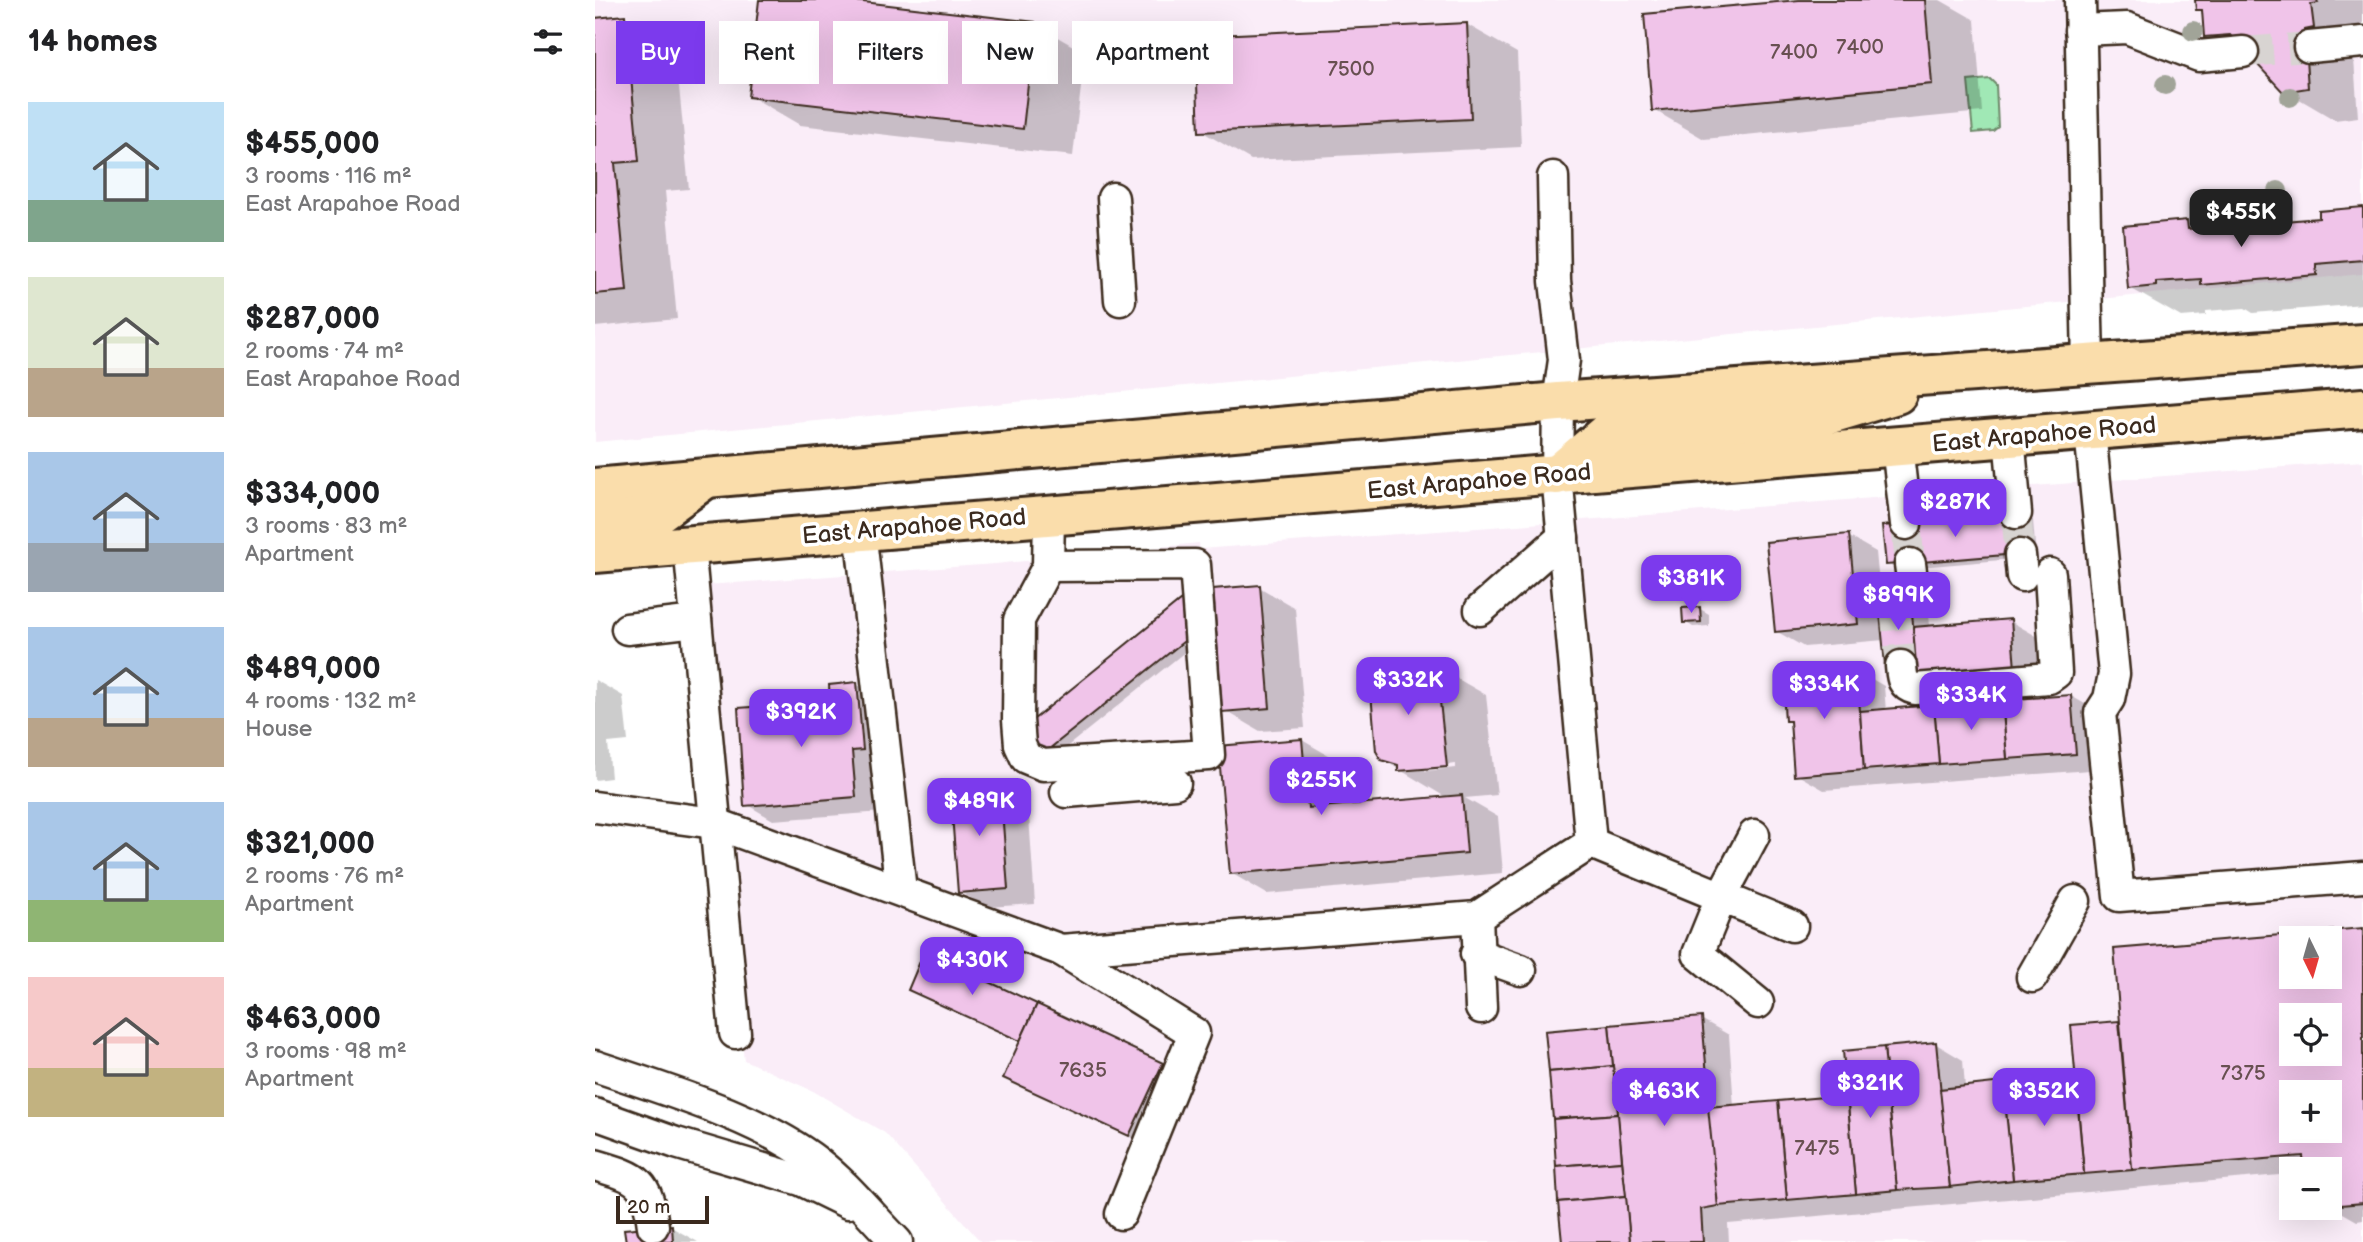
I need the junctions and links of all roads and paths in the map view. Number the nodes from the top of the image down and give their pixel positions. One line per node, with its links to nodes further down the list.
1 (2080, 0): 2 (street)
2 (2080, 30): 5 (street); 10 (street)
3 (2363, 42): 4 (street)
4 (2309, 47)
5 (2243, 52)
6 (1553, 177): 12 (street)
7 (1113, 198): 8 (street)
8 (1120, 300)
9 (2363, 344): 10 (main road)
10 (2088, 364): 11 (main road)
11 (1973, 373): 12 (main road); 17 (main road)
12 (1558, 402): 17 (street); 18 (main road)
13 (2363, 408): 14 (main road, East Arapahoe Road)
14 (2090, 431): 15 (main road, East Arapahoe Road); 40 (street)
15 (2009, 437): 16 (main road, East Arapahoe Road); 20 (street)
16 (1898, 446): 17 (main road, East Arapahoe Road); 23 (street)
17 (1557, 475): 21 (main road, East Arapahoe Road); 25 (street)
18 (707, 478): 19 (main road); 22 (main road)
19 (595, 488)
20 (2016, 513)
21 (1049, 515): 24 (main road, East Arapahoe Road); 28 (street)
22 (595, 522)
23 (1906, 524)
24 (860, 530): 26 (main road, East Arapahoe Road); 41 (street)
25 (1563, 537): 30 (street); 39 (street)
26 (689, 545): 27 (main road, East Arapahoe Road); 31 (street)
27 (595, 553)
28 (1048, 566): 28 (street)
29 (2031, 568): 33 (street)
30 (1480, 611)
31 (696, 621): 32 (street); 37 (street)
32 (627, 629)
33 (1901, 666)
34 (1175, 783): 35 (street)
35 (1066, 792)
36 (595, 807): 37 (street)
37 (714, 823): 41 (street); 52 (street)
38 (1755, 835): 42 (street)
39 (1591, 843): 42 (street); 44 (street)
40 (2363, 877)
41 (901, 891): 46 (street)
42 (1722, 895): 45 (street); 50 (street)
43 (2075, 901): 49 (street)
44 (1477, 917): 46 (street); 47 (street)
45 (1793, 926)
46 (1061, 950): 56 (street)
47 (1476, 954): 48 (street); 51 (street)
48 (1521, 970)
49 (2032, 977)
50 (1758, 1003)
51 (1481, 1009)
52 (735, 1033)
53 (595, 1066): 57 (street)
54 (595, 1114): 57 (street)
55 (595, 1165): 58 (street)
56 (1121, 1214)
57 (875, 1220): 59 (street)
58 (653, 1226)
59 (897, 1242)

